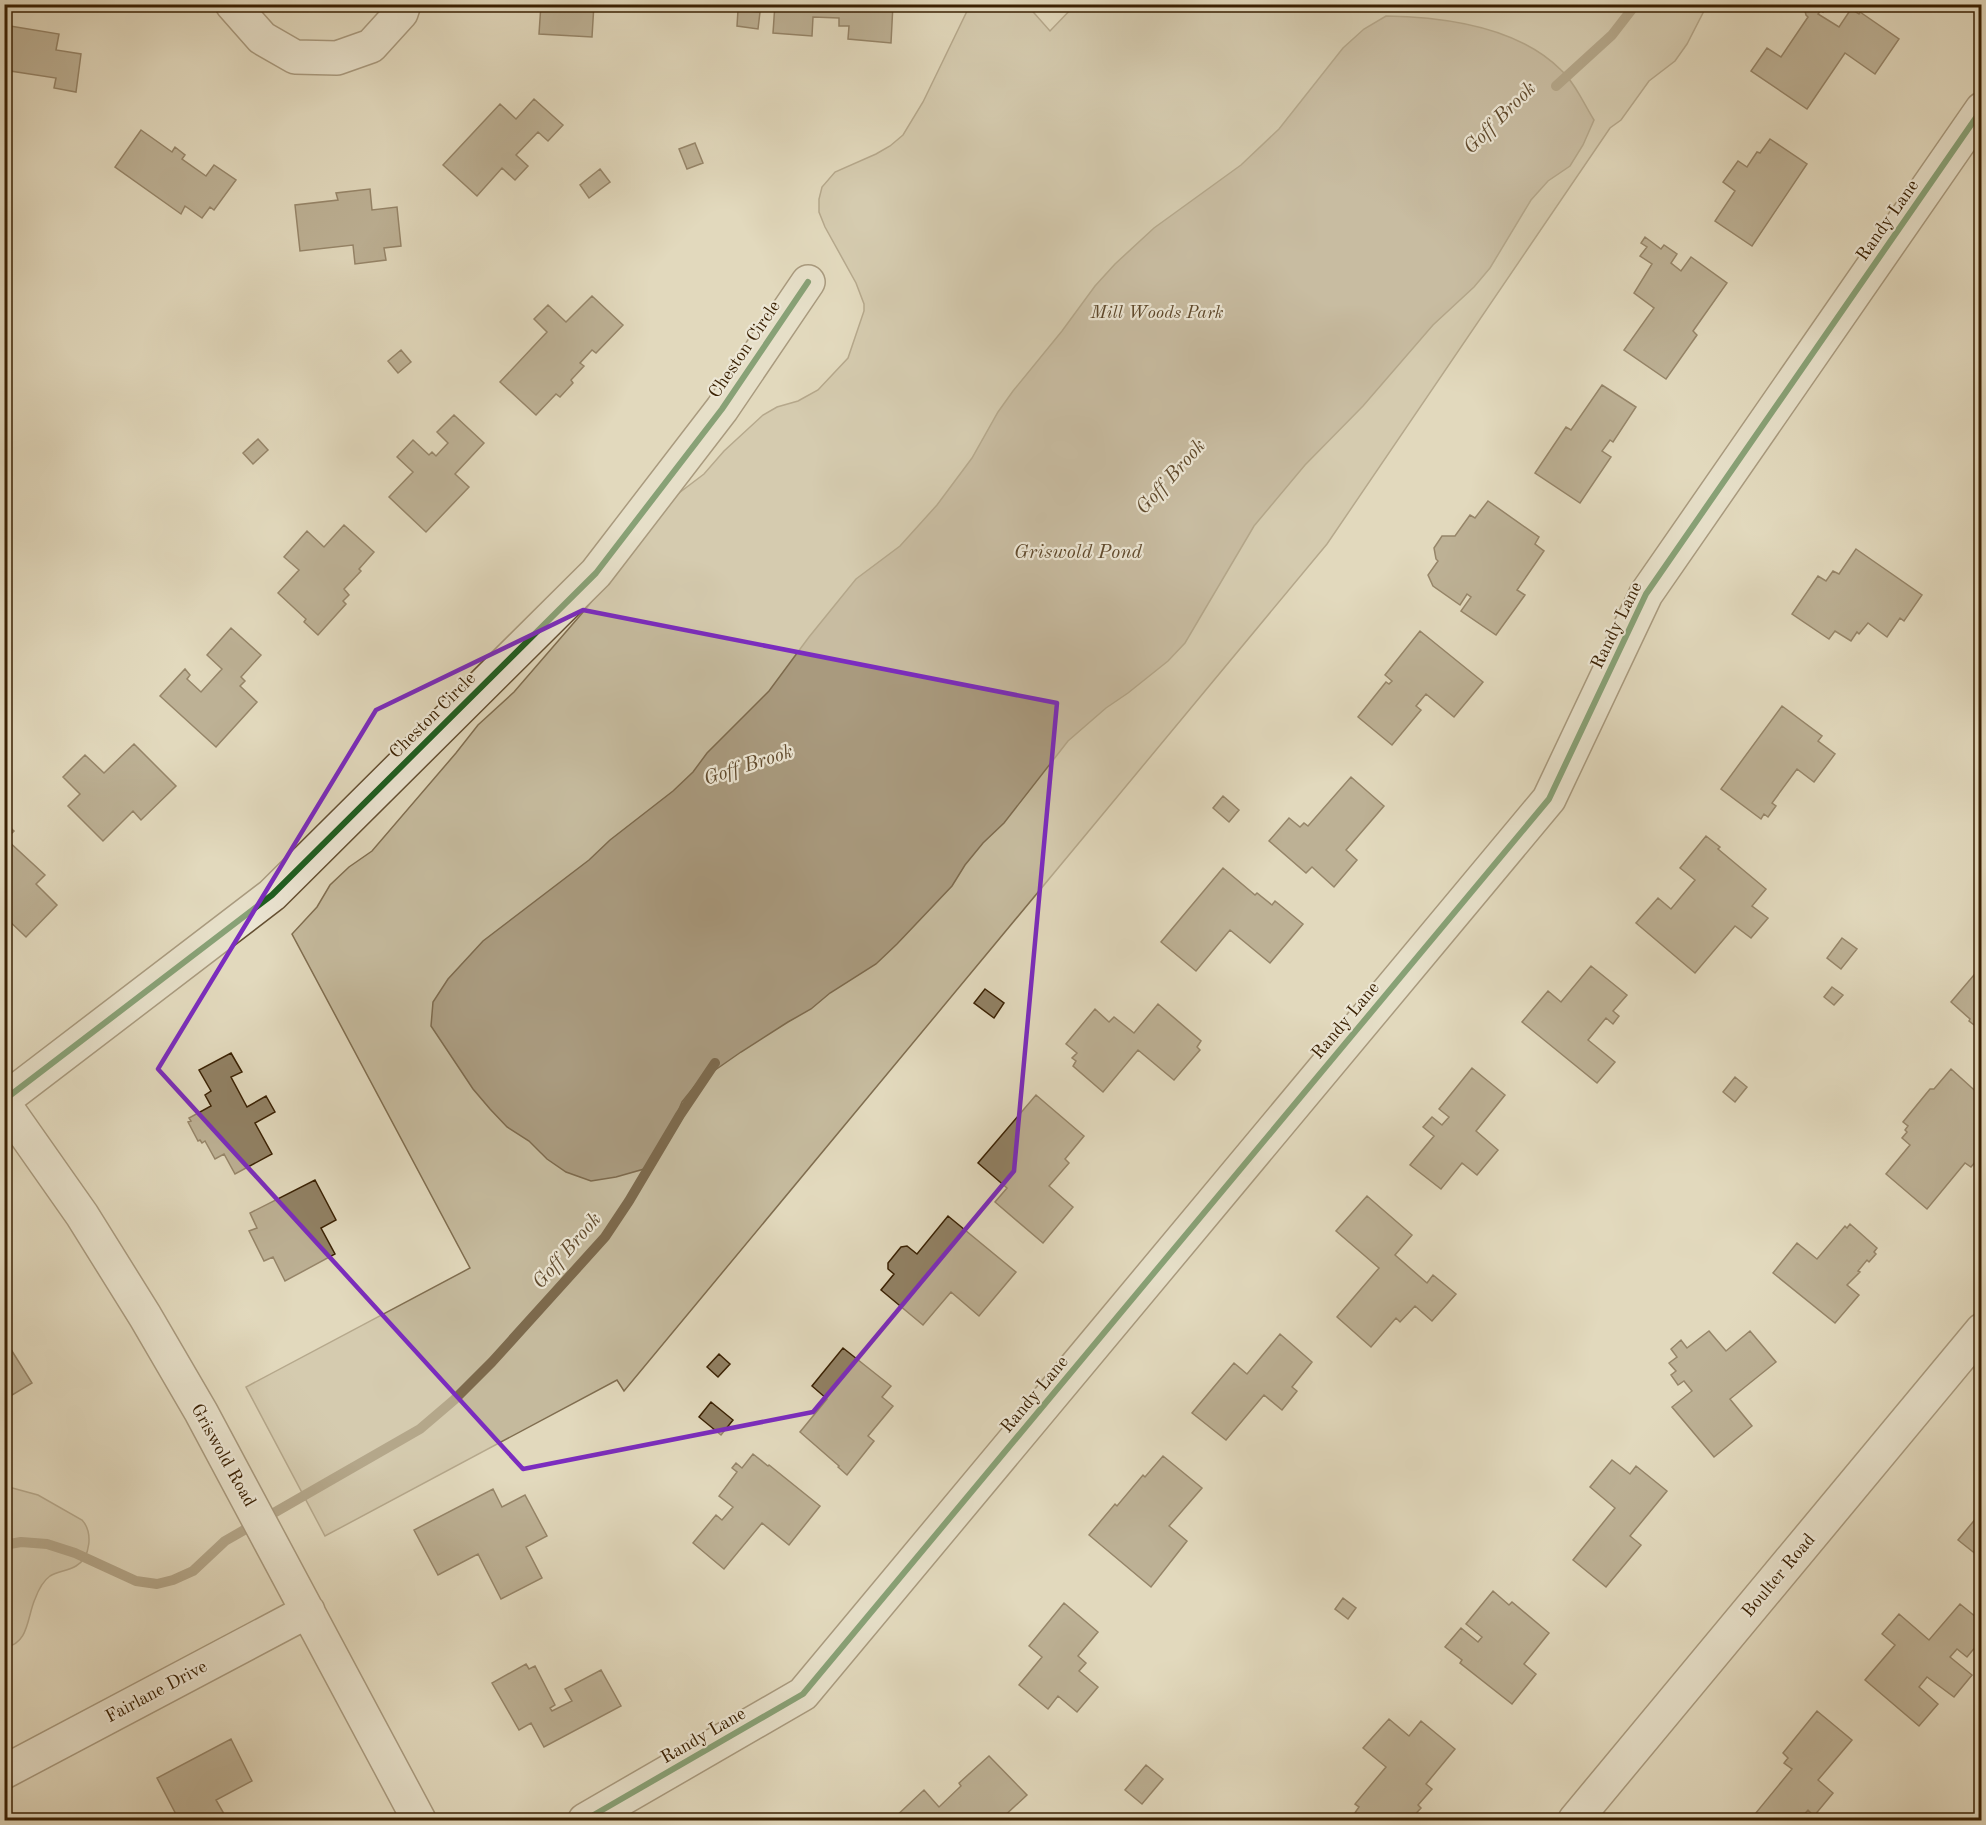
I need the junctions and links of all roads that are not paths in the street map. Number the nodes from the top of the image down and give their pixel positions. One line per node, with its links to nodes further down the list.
1 (232, 4): 2 (street)
2 (404, 4)
3 (1982, 109): 10 (street, Randy Lane)
4 (808, 282): 5 (street, Cheston Circle)
5 (4, 1102): 7 (street, Griswold Road)
6 (1982, 1330): 11 (street, Boulter Road)
7 (308, 1611): 8 (street, Fairlane Drive); 9 (street, Griswold Road)
8 (4, 1772)
9 (419, 1821)
10 (585, 1821)
11 (1575, 1821)

